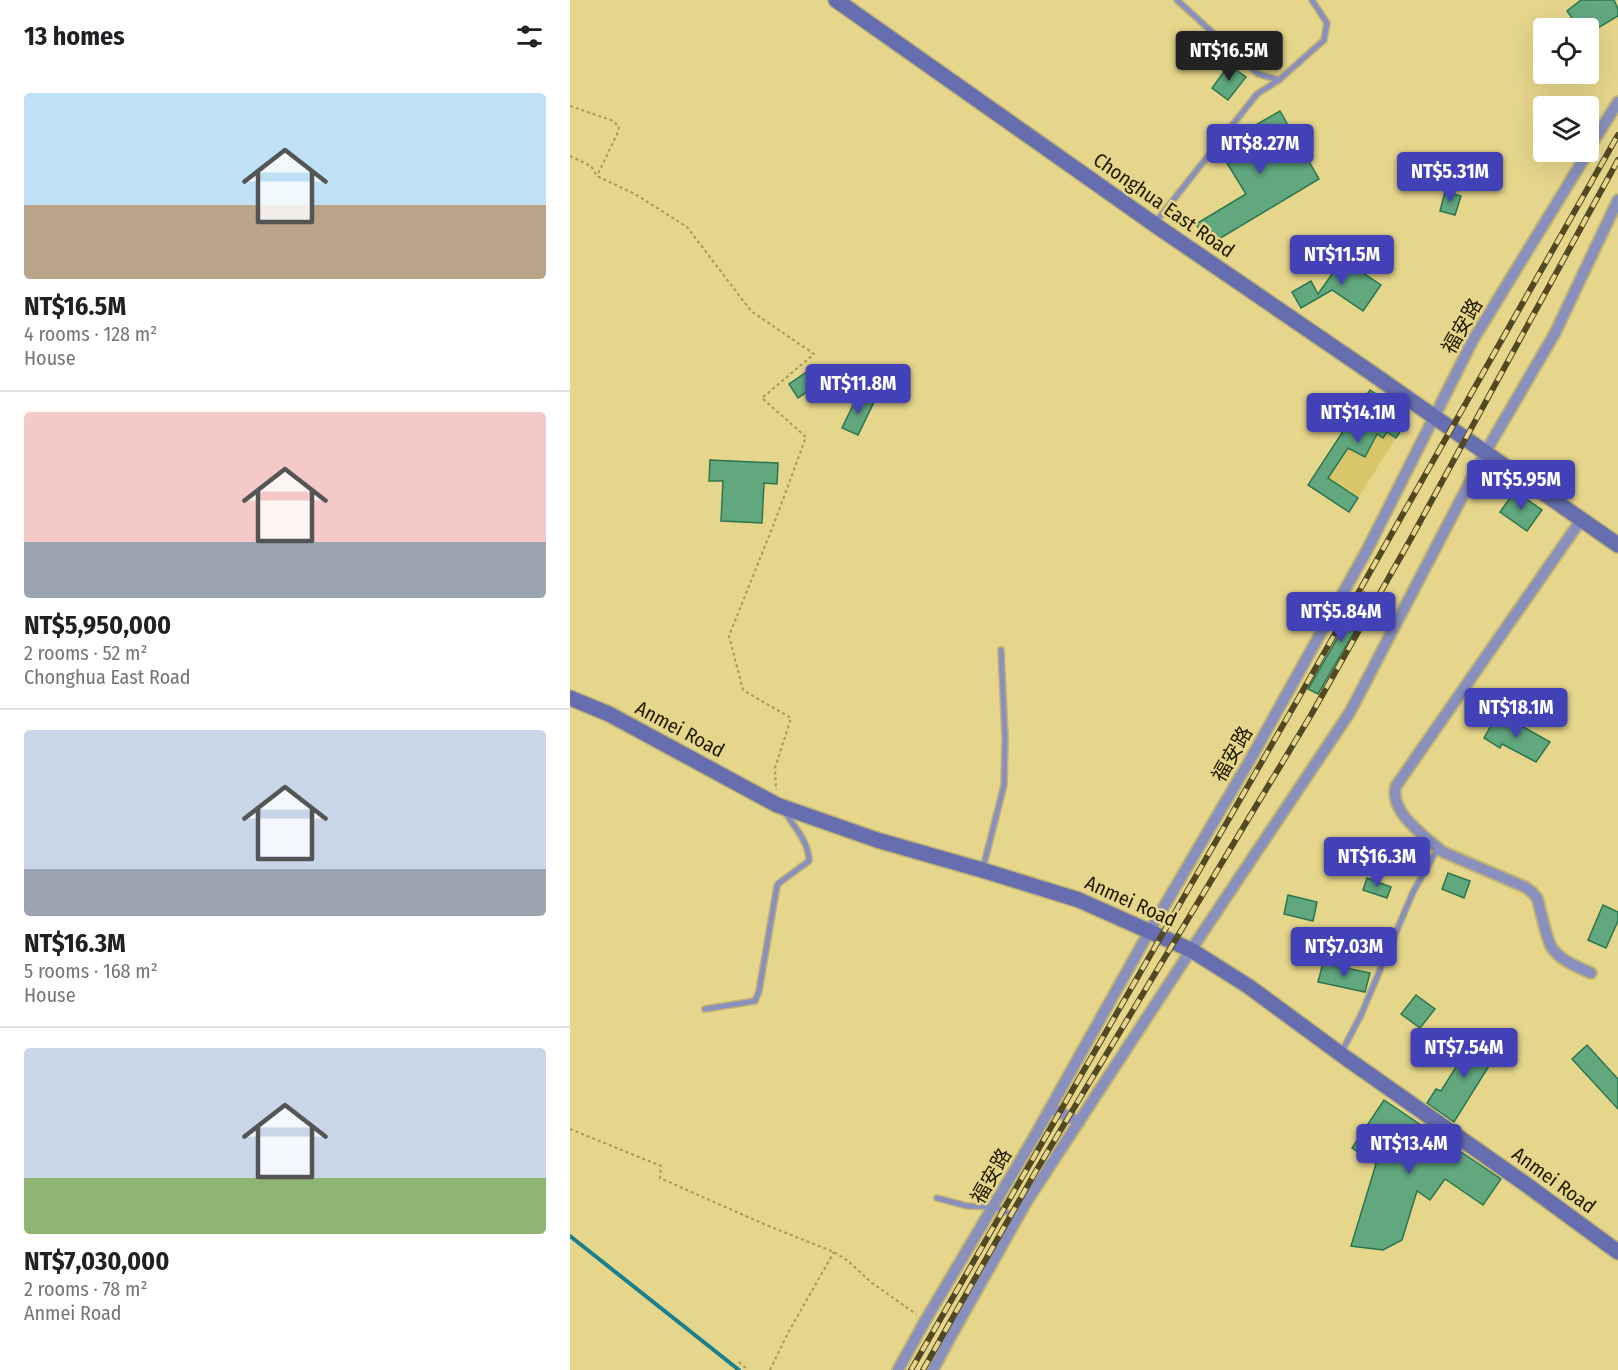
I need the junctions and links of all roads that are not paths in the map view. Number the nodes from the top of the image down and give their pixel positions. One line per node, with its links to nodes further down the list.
1 (836, 0): 9 (street, Chonghua East Road)
2 (1177, 0): 4 (lane)
3 (1312, 0): 4 (lane)
4 (1279, 80): 9 (lane)
5 (1618, 102): 6 (street, 福安路)
6 (1599, 133)
7 (1581, 162): 10 (street, 福安路)
8 (1618, 200): 11 (street)
9 (1154, 224): 10 (street, Chonghua East Road)
10 (1433, 417): 11 (street, Chonghua East Road); 19 (street, 福安路)
11 (1485, 453): 12 (street, Chonghua East Road); 20 (street)
12 (1581, 520): 13 (street, Chonghua East Road); 17 (street)
13 (1618, 545)
14 (1001, 650): 18 (lane)
15 (570, 698): 16 (street, Anmei Road)
16 (779, 805): 18 (street, Anmei Road); 22 (lane)
17 (1438, 848): 21 (street); 23 (lane)
18 (982, 870): 19 (street, Anmei Road)
19 (1149, 932): 20 (street, Anmei Road); 24 (street, 福安路)
20 (1191, 950): 23 (street, Anmei Road); 25 (street)
21 (1591, 973)
22 (705, 1009)
23 (1340, 1054): 29 (street, Anmei Road)
24 (1051, 1108): 25 (street); 27 (street, 福安路)
25 (1079, 1122): 28 (street)
26 (937, 1198): 27 (lane)
27 (994, 1207): 28 (lane); 30 (street, 福安路)
28 (1018, 1216): 31 (street)
29 (1618, 1252)
30 (898, 1370)
31 (933, 1370)

